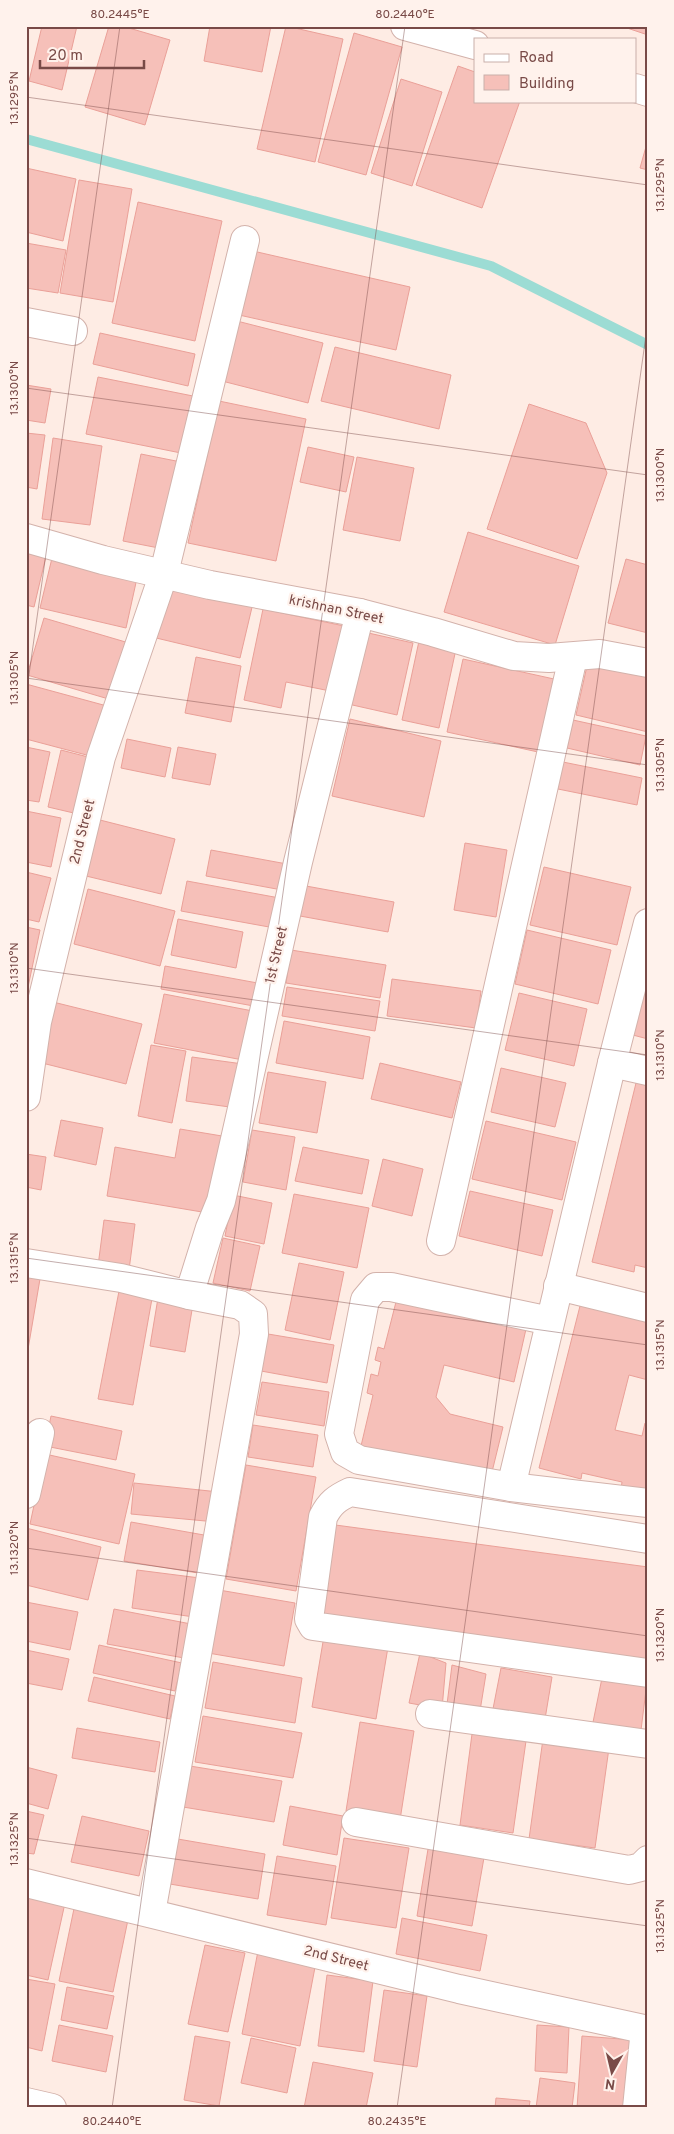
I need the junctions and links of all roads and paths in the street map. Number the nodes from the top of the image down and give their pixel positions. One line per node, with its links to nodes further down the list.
1 (405, 26): 2 (street)
2 (474, 45)
3 (636, 88): 4 (street)
4 (648, 92)
5 (245, 240): 9 (street, 2nd Street)
6 (26, 322): 7 (street)
7 (73, 331)
8 (26, 538): 9 (street, krishnan Street)
9 (164, 573): 10 (street, krishnan Street); 16 (street, 2nd Street)
10 (360, 613): 11 (street, krishnan Street); 20 (street, 1st Street)
11 (573, 656): 12 (street, krishnan Street); 17 (street)
12 (648, 663)
13 (648, 923): 14 (street)
14 (612, 1063): 15 (street); 19 (street)
15 (648, 1071)
16 (26, 1097)
17 (441, 1241)
18 (26, 1263): 20 (street)
19 (558, 1286): 21 (street); 22 (street)
20 (189, 1295): 34 (street)
21 (648, 1308)
22 (550, 1321): 24 (street); 24 (street)
23 (40, 1433): 25 (street)
24 (511, 1487): 26 (street)
25 (26, 1494)
26 (648, 1503)
27 (648, 1539): 28 (street)
28 (648, 1673)
29 (430, 1714): 30 (street)
30 (648, 1744)
31 (356, 1822): 32 (street)
32 (648, 1860)
33 (26, 1883): 34 (street, 2nd Street)
34 (151, 1913): 35 (street, 2nd Street)
35 (647, 2029): 38 (street)
36 (26, 2102): 37 (street)
37 (52, 2108)
38 (636, 2108)

